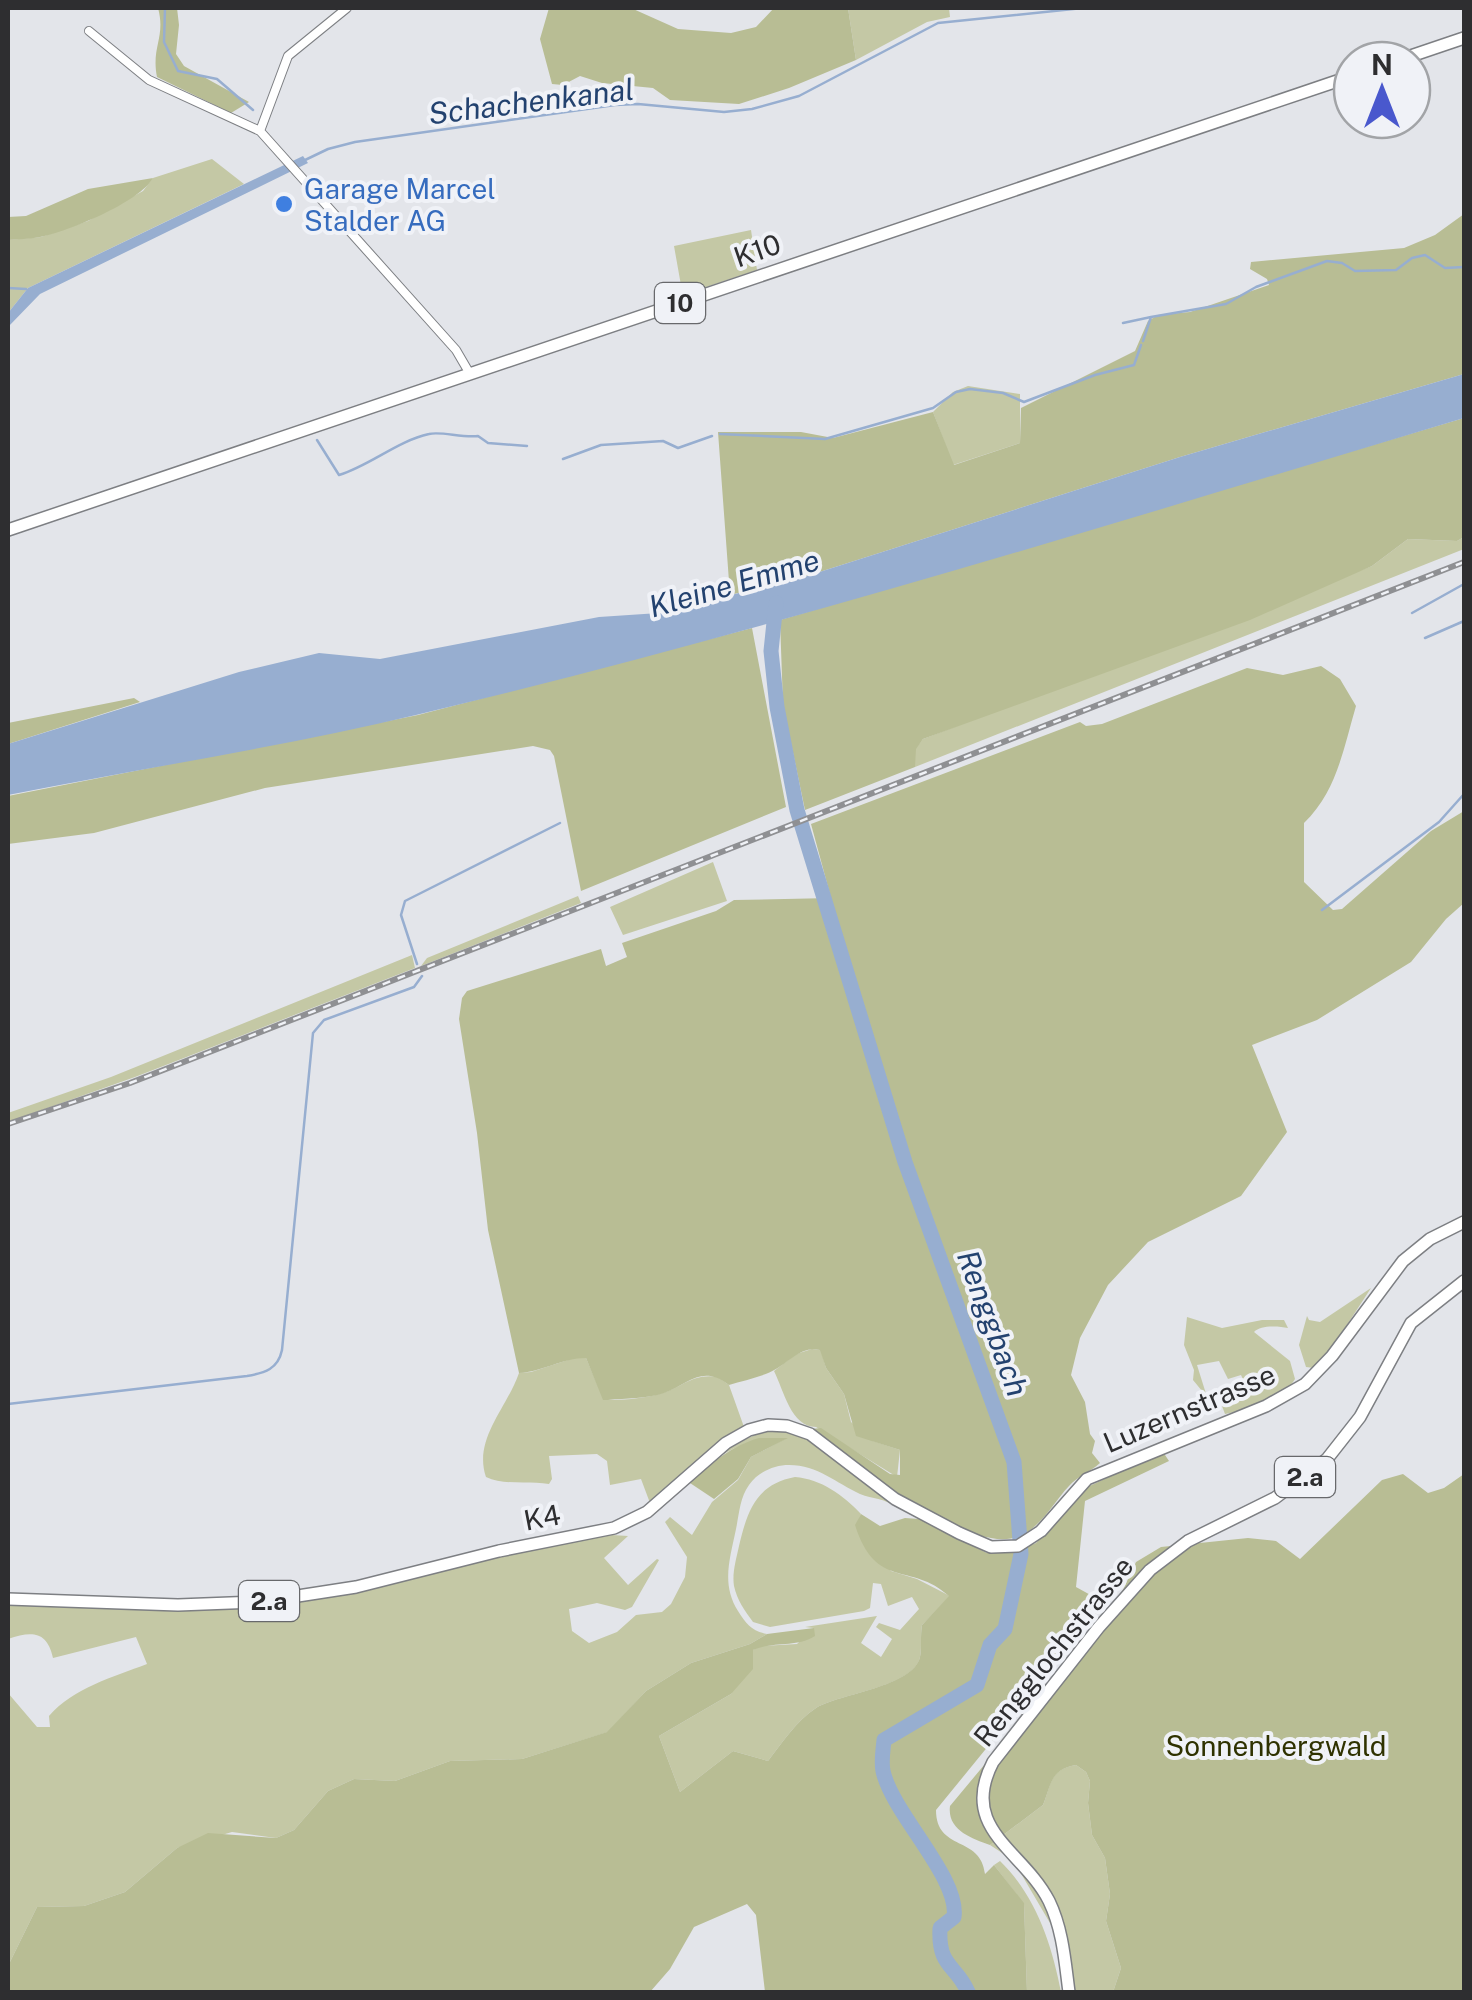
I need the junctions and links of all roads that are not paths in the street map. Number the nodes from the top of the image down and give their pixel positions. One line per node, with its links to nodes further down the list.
1 (346, 8): 6 (street)
2 (88, 31): 6 (street)
3 (1464, 38): 4 (main road)
4 (1432, 49)
5 (1332, 83): 7 (main road, K10 / 10)
6 (260, 131): 7 (street)
7 (470, 374): 8 (main road, K10 / 10)
8 (8, 530)
9 (1464, 1222): 10 (main road, Luzernstrasse / 2.a)
10 (1458, 1231): 12 (main road, Luzernstrasse / 2.a)
11 (1464, 1281): 14 (main road, Rengglochstrasse / 2.a)
12 (1023, 1544): 13 (main road, K4 / 2.a)
13 (8, 1599)
14 (1069, 1992)

